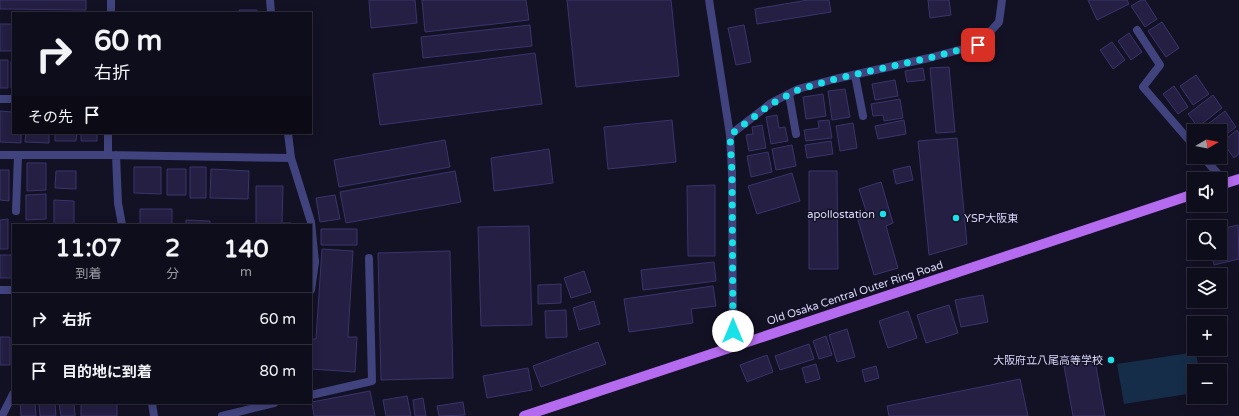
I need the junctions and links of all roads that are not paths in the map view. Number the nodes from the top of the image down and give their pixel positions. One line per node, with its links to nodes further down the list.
1 (111, 0): 5 (street)
2 (270, 0): 6 (street)
3 (709, 0): 16 (street)
4 (1002, 0): 8 (street)
5 (110, 12)
6 (272, 12)
7 (1137, 30): 17 (street)
8 (855, 75): 9 (street); 12 (street)
9 (790, 94): 15 (street); 16 (street)
10 (0, 99): 11 (street)
11 (12, 99)
12 (863, 116)
13 (108, 134): 20 (street)
14 (288, 134): 22 (street)
15 (796, 134)
16 (730, 135): 34 (street)
17 (1187, 138)
18 (0, 155): 19 (street)
19 (18, 155): 20 (street); 26 (street)
20 (108, 155): 21 (street)
21 (116, 155): 22 (street); 27 (street)
22 (291, 158): 28 (street)
23 (1239, 179): 24 (main road)
24 (1227, 183)
25 (1187, 196): 34 (main road, Old Osaka Central Outer Ring Road)
26 (16, 211)
27 (122, 224)
28 (311, 224)
29 (312, 232): 31 (street)
30 (369, 258): 35 (street)
31 (312, 283)
32 (0, 290): 33 (street)
33 (12, 290)
34 (733, 347): 42 (main road, Old Osaka Central Outer Ring Road)
35 (312, 394)
36 (12, 396): 39 (street)
37 (152, 404): 40 (street)
38 (270, 404): 41 (street)
39 (2, 416)
40 (154, 416)
41 (222, 416)
42 (524, 416)

